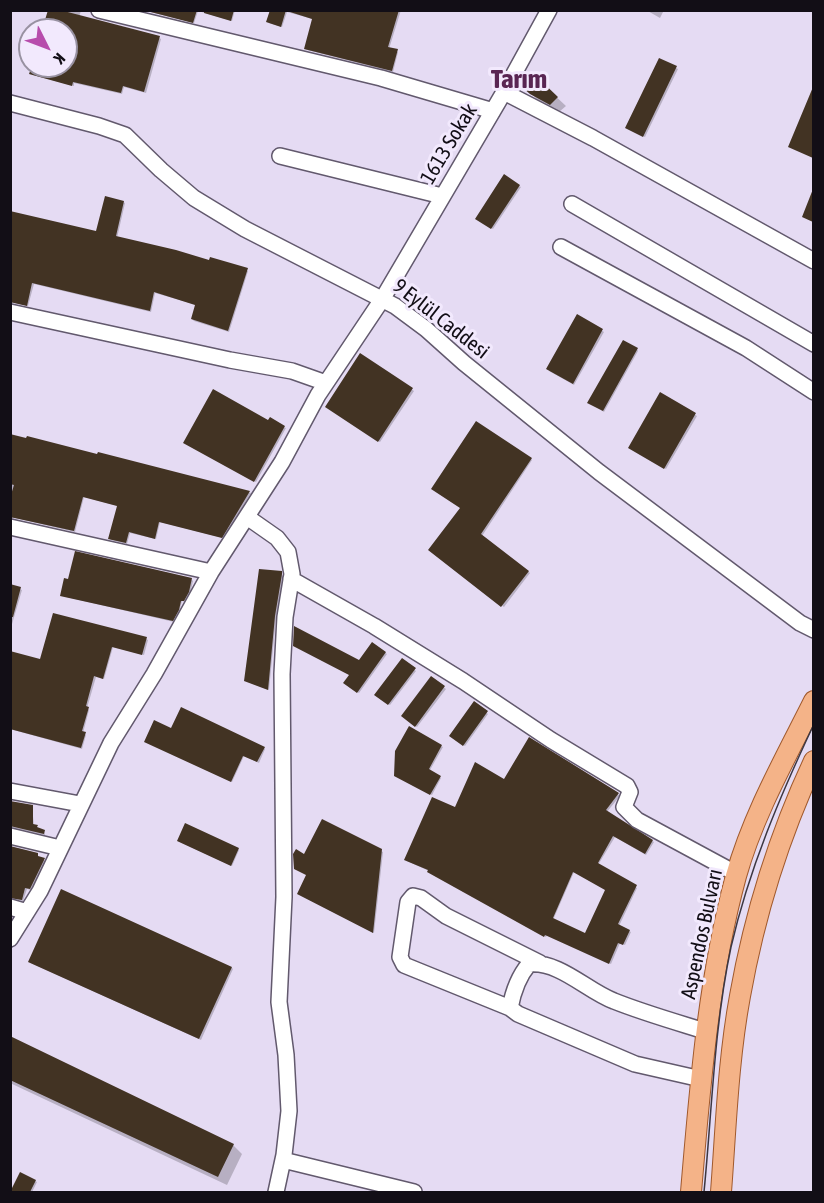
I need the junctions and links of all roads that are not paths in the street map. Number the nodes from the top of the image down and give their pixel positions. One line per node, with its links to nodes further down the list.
1 (99, 10): 5 (street)
2 (549, 10): 3 (street, 1613 Sokak)
3 (504, 92): 5 (street, 1613 Sokak); 10 (street)
4 (10, 103): 11 (street, 9 Eylül Caddesi)
5 (493, 111): 7 (street, 1613 Sokak)
6 (280, 156): 7 (street)
7 (442, 196): 11 (street, 1613 Sokak)
8 (572, 204): 13 (street)
9 (561, 247): 15 (street)
10 (813, 261)
11 (383, 298): 14 (street, 1613 Sokak); 20 (street, 9 Eylül Caddesi)
12 (10, 312): 14 (street)
13 (813, 344)
14 (326, 384): 16 (street, 1613 Sokak)
15 (813, 392)
16 (247, 517): 18 (street, 1613 Sokak); 19 (street)
17 (10, 527): 18 (street)
18 (211, 572): 24 (street, 1613 Sokak)
19 (291, 579): 27 (street); 35 (street)
20 (813, 630)
21 (813, 701): 27 (main road, Aspendos Bulvarı)
22 (813, 761): 39 (main road)
23 (10, 791): 24 (street)
24 (80, 804): 26 (street, 1613 Sokak)
25 (10, 836): 26 (street)
26 (60, 848): 29 (street, 1613 Sokak)
27 (737, 874): 33 (main road, Aspendos Bulvarı)
28 (10, 907): 29 (street)
29 (27, 912): 30 (street, 1613 Sokak)
30 (10, 939)
31 (540, 963): 32 (street); 32 (street); 33 (street)
32 (510, 1008): 34 (street)
33 (708, 1032): 34 (main road, Aspendos Bulvarı)
34 (701, 1079): 38 (main road, Aspendos Bulvarı)
35 (283, 1160): 36 (street); 37 (street)
36 (276, 1192)
37 (414, 1192)
38 (691, 1192)
39 (721, 1192)

